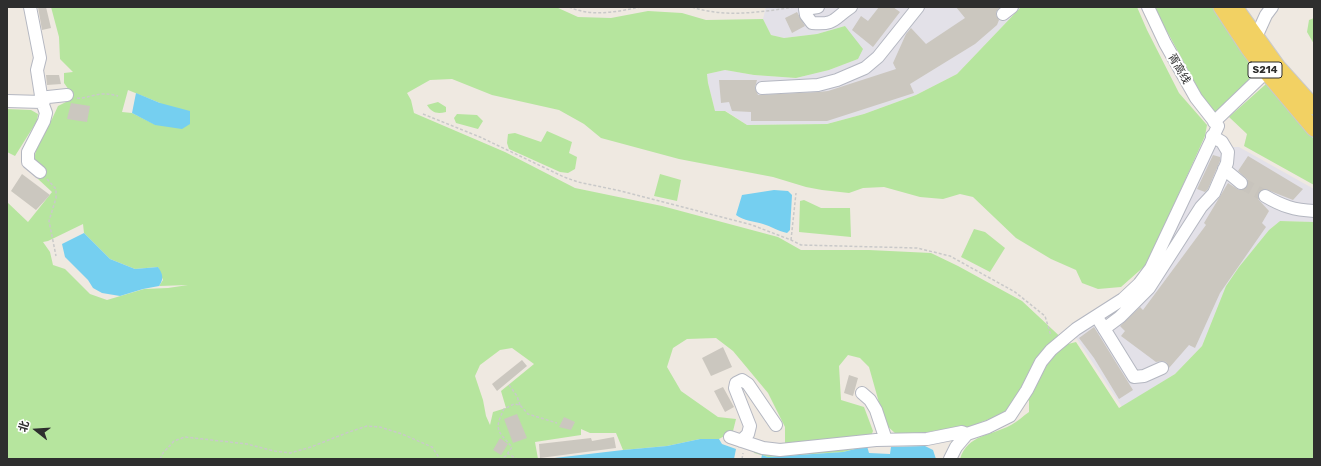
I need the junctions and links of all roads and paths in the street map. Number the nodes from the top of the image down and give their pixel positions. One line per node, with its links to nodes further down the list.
1 (30, 7): 19 (street)
2 (569, 7): 3 (path)
3 (640, 7)
4 (692, 7): 5 (path)
5 (795, 7)
6 (818, 7): 7 (street)
7 (846, 7)
8 (918, 7): 15 (street)
9 (1148, 7): 22 (street, 胥高线)
10 (1221, 7): 14 (main road, S214)
11 (1235, 7): 13 (main road, S214)
12 (1272, 7): 13 (street)
13 (1256, 37): 20 (main road, S214)
14 (1266, 72): 22 (street); 23 (main road, S214)
15 (762, 88)
16 (68, 96): 17 (path); 19 (street)
17 (118, 96)
18 (7, 101): 19 (street)
19 (42, 102): 25 (street)
20 (1314, 107)
21 (423, 114): 30 (path)
22 (1215, 128): 24 (street, 胥高线); 32 (street)
23 (1314, 129)
24 (1224, 169): 26 (street); 33 (street)
25 (40, 172): 31 (path)
26 (1241, 183)
27 (796, 193): 30 (path)
28 (1265, 196): 29 (street)
29 (1314, 211)
30 (791, 240): 34 (path)
31 (56, 256)
32 (1096, 316): 33 (street); 34 (street)
33 (1104, 329): 35 (street)
34 (1051, 350): 41 (street)
35 (1162, 368)
36 (509, 385): 38 (path)
37 (862, 393): 42 (street)
38 (520, 405): 39 (path); 43 (path)
39 (557, 423)
40 (776, 425): 42 (street)
41 (967, 434): 42 (street); 48 (street)
42 (886, 440)
43 (508, 453): 46 (path); 47 (path)
44 (160, 459): 45 (path)
45 (440, 459)
46 (498, 459)
47 (517, 459)
48 (950, 459)

